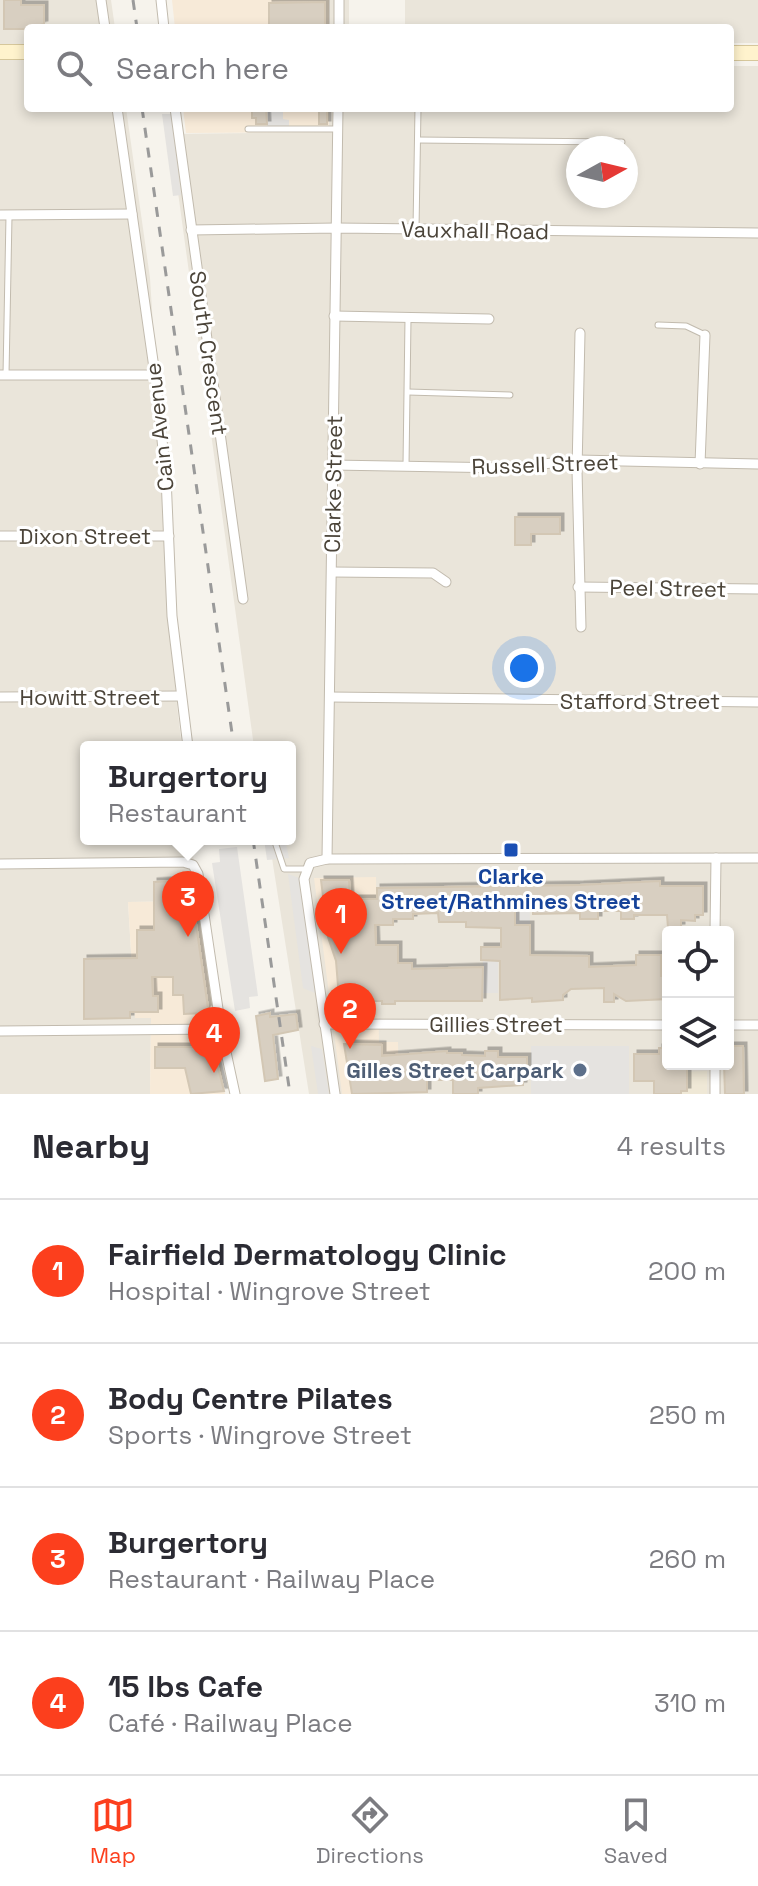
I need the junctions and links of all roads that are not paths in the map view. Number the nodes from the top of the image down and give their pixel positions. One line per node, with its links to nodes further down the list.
1 (101, 0): 4 (street)
2 (161, 0): 5 (street)
3 (339, 0): 6 (street)
4 (104, 24)
5 (164, 24)
6 (339, 24)
7 (0, 52): 8 (street)
8 (24, 52)
9 (734, 53): 10 (street)
10 (758, 53)
11 (118, 112): 19 (street, Cain Avenue)
12 (176, 112): 23 (street, South Crescent)
13 (338, 112): 16 (street, Clarke Street)
14 (418, 112): 17 (lane)
15 (248, 129): 16 (lane)
16 (338, 129): 21 (street, Clarke Street)
17 (418, 140): 18 (lane); 22 (lane)
18 (566, 141)
19 (132, 214): 20 (street); 32 (street, Cain Avenue)
20 (5, 215): 31 (lane)
21 (336, 228): 22 (street, Vauxhall Road); 23 (street, Vauxhall Road); 25 (street, Clarke Street)
22 (416, 229): 24 (street, Vauxhall Road)
23 (191, 230): 46 (street, South Crescent)
24 (758, 233)
25 (334, 316): 26 (street); 38 (street, Clarke Street)
26 (408, 318): 27 (street); 33 (lane)
27 (489, 319)
28 (658, 325): 30 (lane)
29 (580, 333): 35 (street)
30 (705, 335): 36 (street)
31 (3, 375): 32 (street)
32 (155, 375): 41 (street, Cain Avenue)
33 (408, 392): 34 (lane); 39 (lane)
34 (510, 395)
35 (578, 460): 36 (street, Russell Street); 39 (street, Russell Street); 44 (street)
36 (700, 464): 37 (street, Russell Street)
37 (758, 464)
38 (332, 465): 39 (street, Russell Street); 42 (street, Clarke Street)
39 (406, 466)
40 (0, 536): 41 (street, Dixon Street)
41 (169, 536): 48 (street, Cain Avenue)
42 (332, 572): 43 (street); 50 (street, Clarke Street)
43 (446, 582)
44 (578, 587): 45 (street, Peel Street); 47 (street)
45 (758, 589)
46 (243, 599)
47 (581, 627)
48 (181, 696): 49 (street, Howitt Street); 52 (street, Cain Avenue)
49 (0, 697)
50 (330, 697): 51 (street, Stafford Street); 56 (street, Clarke Street)
51 (758, 702)
52 (187, 741)
53 (276, 845): 58 (lane)
54 (716, 858): 55 (street); 56 (street); 59 (street)
55 (758, 858)
56 (327, 859): 58 (street)
57 (0, 864): 64 (street)
58 (309, 866): 60 (street)
59 (715, 926)
60 (324, 1024): 61 (street, Gillies Street); 68 (street)
61 (662, 1025)
62 (734, 1025): 63 (street)
63 (758, 1025)
64 (221, 1029): 65 (street); 67 (street)
65 (0, 1031)
66 (715, 1070): 69 (street)
67 (235, 1094)
68 (335, 1094)
69 (715, 1094)

